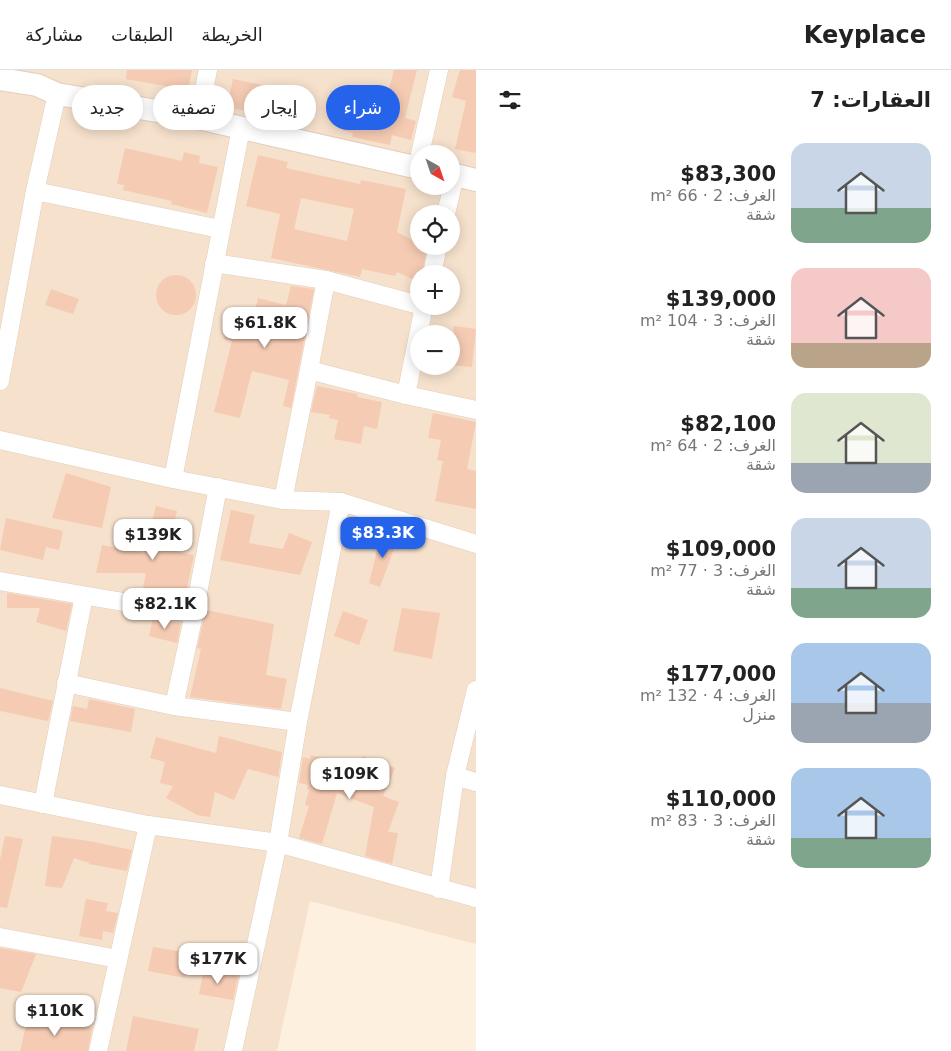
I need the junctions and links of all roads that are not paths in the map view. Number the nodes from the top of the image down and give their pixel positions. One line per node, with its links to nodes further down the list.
1 (208, 70): 5 (street)
2 (439, 70): 10 (street)
3 (39, 78): 4 (street); 6 (street)
4 (0, 79)
5 (205, 85)
6 (57, 94): 7 (street); 13 (street)
7 (153, 110)
8 (234, 126): 9 (street)
9 (241, 128): 11 (street); 15 (street)
10 (422, 145)
11 (410, 160)
12 (461, 177): 14 (street)
13 (35, 191): 15 (street); 21 (street)
14 (450, 205)
15 (220, 228): 16 (street)
16 (214, 262): 17 (street); 25 (street)
17 (326, 280): 18 (street); 20 (street)
18 (410, 302)
19 (422, 315): 22 (street)
20 (309, 370): 22 (street); 27 (street)
21 (0, 381)
22 (406, 395): 23 (street)
23 (476, 410)
24 (0, 440): 25 (street)
25 (173, 479): 26 (street)
26 (218, 487): 27 (street); 32 (street)
27 (283, 500): 28 (street)
28 (341, 502): 29 (street); 36 (street)
29 (476, 544)
30 (0, 581): 31 (street)
31 (84, 596): 32 (street); 33 (street)
32 (194, 614): 35 (street)
33 (66, 683): 35 (street); 40 (street)
34 (476, 690): 37 (street)
35 (174, 706): 36 (street)
36 (298, 722): 42 (street)
37 (455, 776): 38 (street); 43 (street)
38 (476, 782)
39 (0, 795): 40 (street)
40 (43, 804): 41 (street)
41 (148, 825): 42 (street); 46 (street)
42 (278, 843): 43 (street); 48 (street)
43 (439, 889): 44 (street)
44 (476, 898)
45 (0, 937): 46 (street)
46 (118, 959): 47 (street)
47 (98, 1051)
48 (233, 1051)

